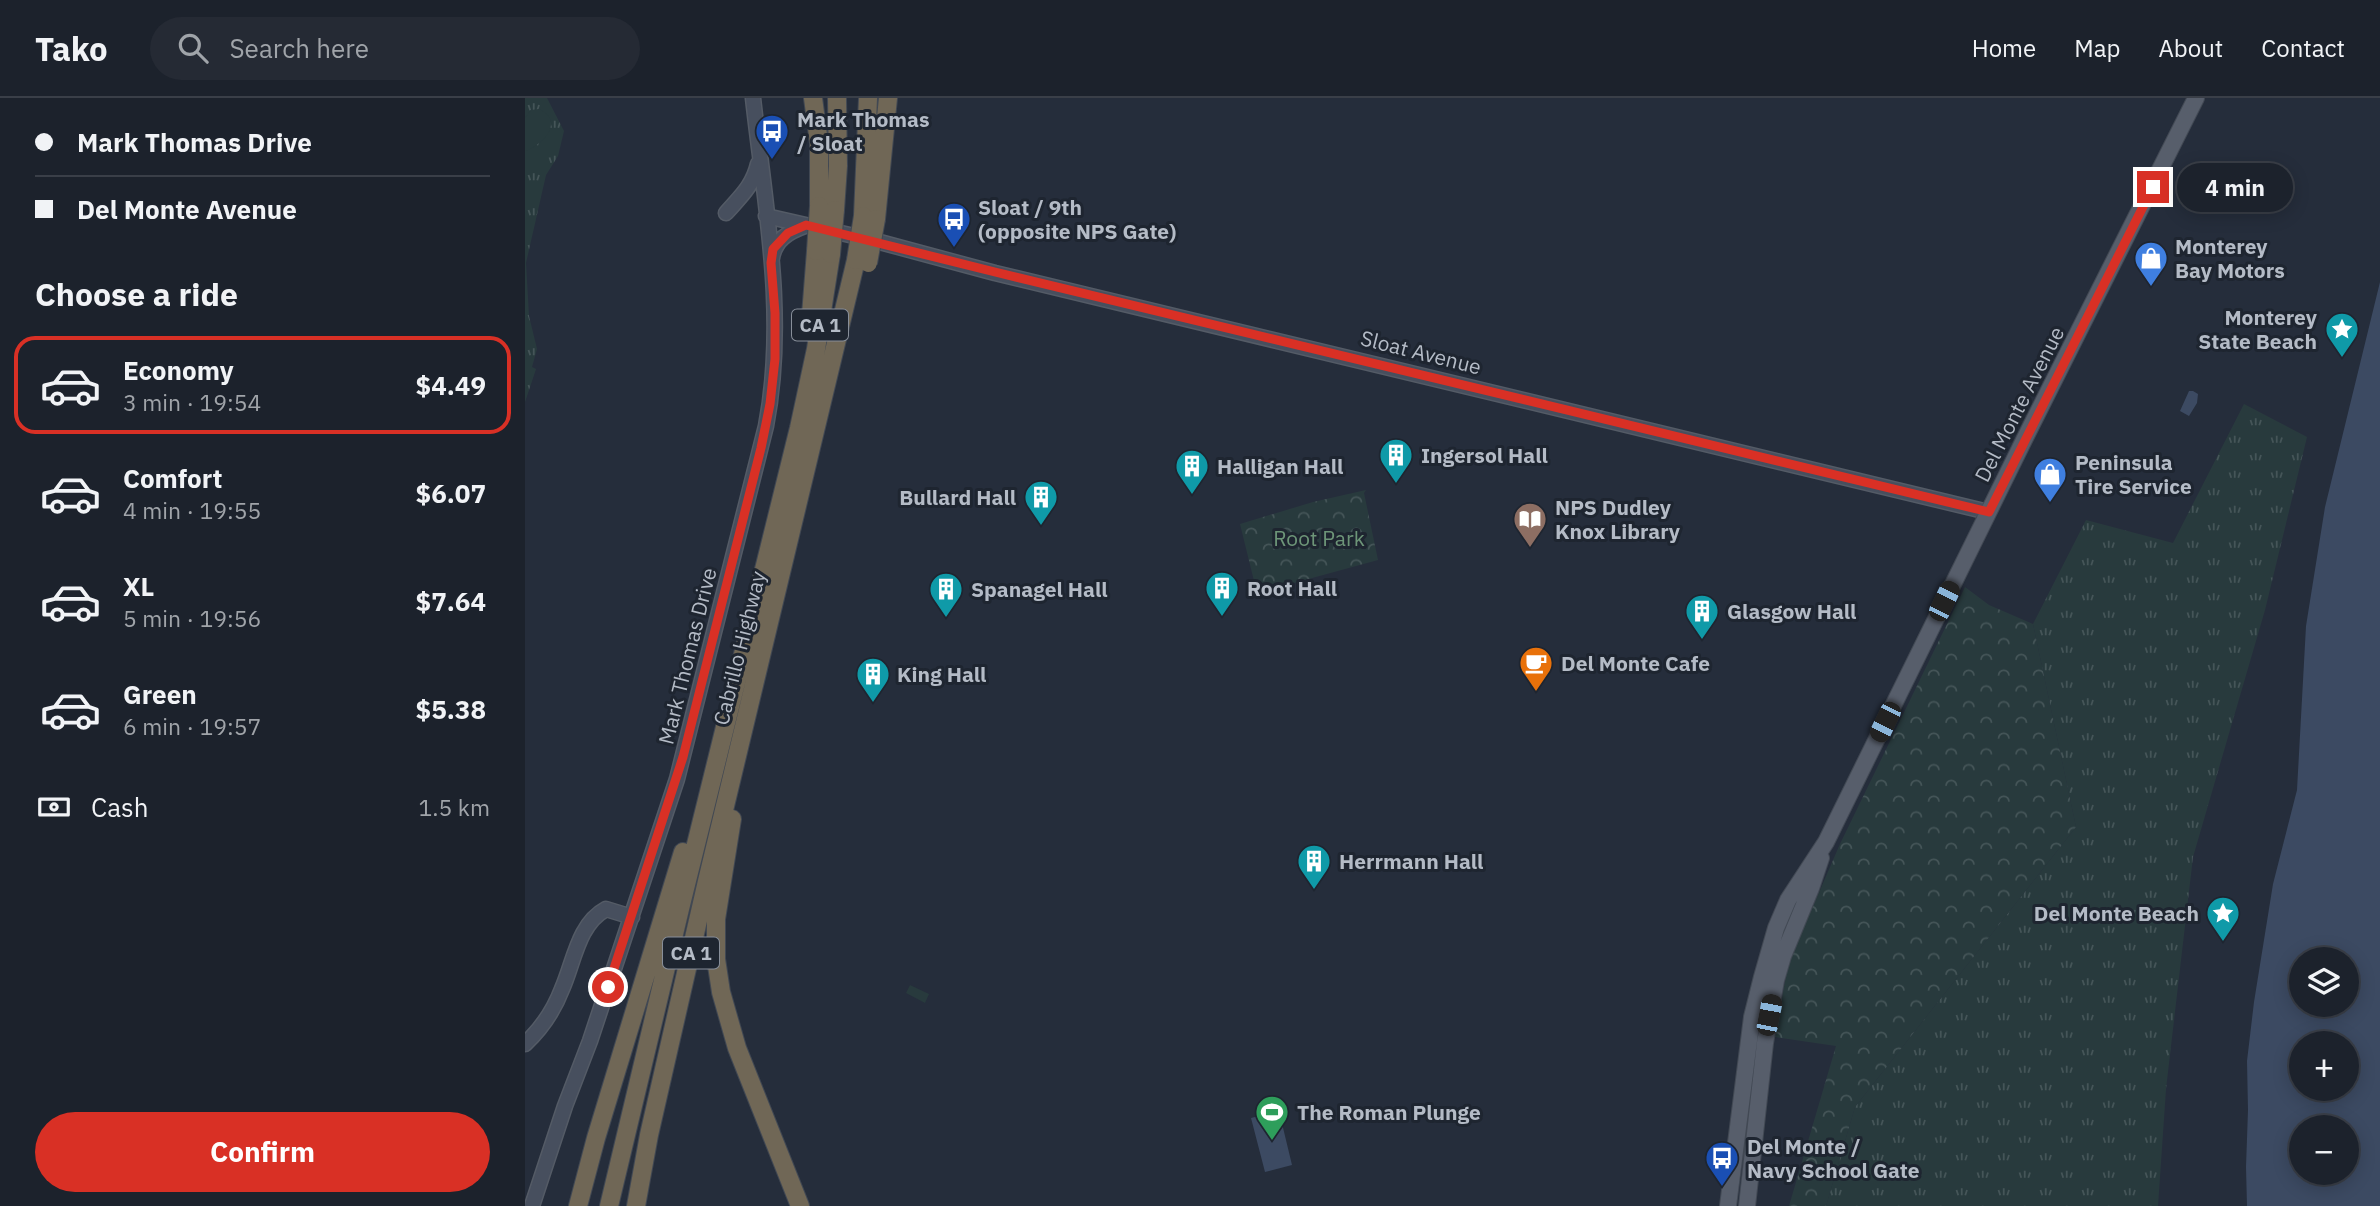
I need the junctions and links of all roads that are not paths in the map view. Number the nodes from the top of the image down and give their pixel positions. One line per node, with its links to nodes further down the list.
1 (753, 98): 7 (street, Mark Thomas Drive)
2 (813, 98): 8 (highway)
3 (837, 98): 8 (highway)
4 (868, 98): 11 (highway, Cabrillo Highway / CA 1)
5 (888, 98): 11 (highway)
6 (2196, 98): 14 (main road, Del Monte Avenue)
7 (760, 160): 9 (street); 10 (street, Mark Thomas Drive)
8 (827, 208): 16 (highway, Cabrillo Highway / CA 1, bridge)
9 (726, 213)
10 (766, 216): 12 (street, Sloat Avenue); 13 (street, Mark Thomas Drive)
11 (869, 218): 15 (highway, Cabrillo Highway / CA 1, bridge)
12 (806, 225): 13 (street); 14 (street, Sloat Avenue)
13 (771, 263): 18 (street, Mark Thomas Drive)
14 (1989, 512): 17 (main road, Del Monte Avenue)
15 (750, 702): 20 (highway); 26 (highway, Cabrillo Highway / CA 1)
16 (714, 774): 21 (highway); 25 (highway, Cabrillo Highway / CA 1)
17 (1826, 842): 29 (main road, Del Monte Avenue); 30 (main road, Del Monte Avenue)
18 (632, 917): 19 (street); 22 (street, Mark Thomas Drive)
19 (525, 1044)
20 (770, 1135): 27 (highway); 28 (highway)
21 (596, 1138): 23 (highway); 24 (highway)
22 (532, 1206)
23 (566, 1206)
24 (578, 1206)
25 (609, 1206)
26 (636, 1206)
27 (791, 1206)
28 (800, 1206)
29 (1727, 1206)
30 (1747, 1206)

